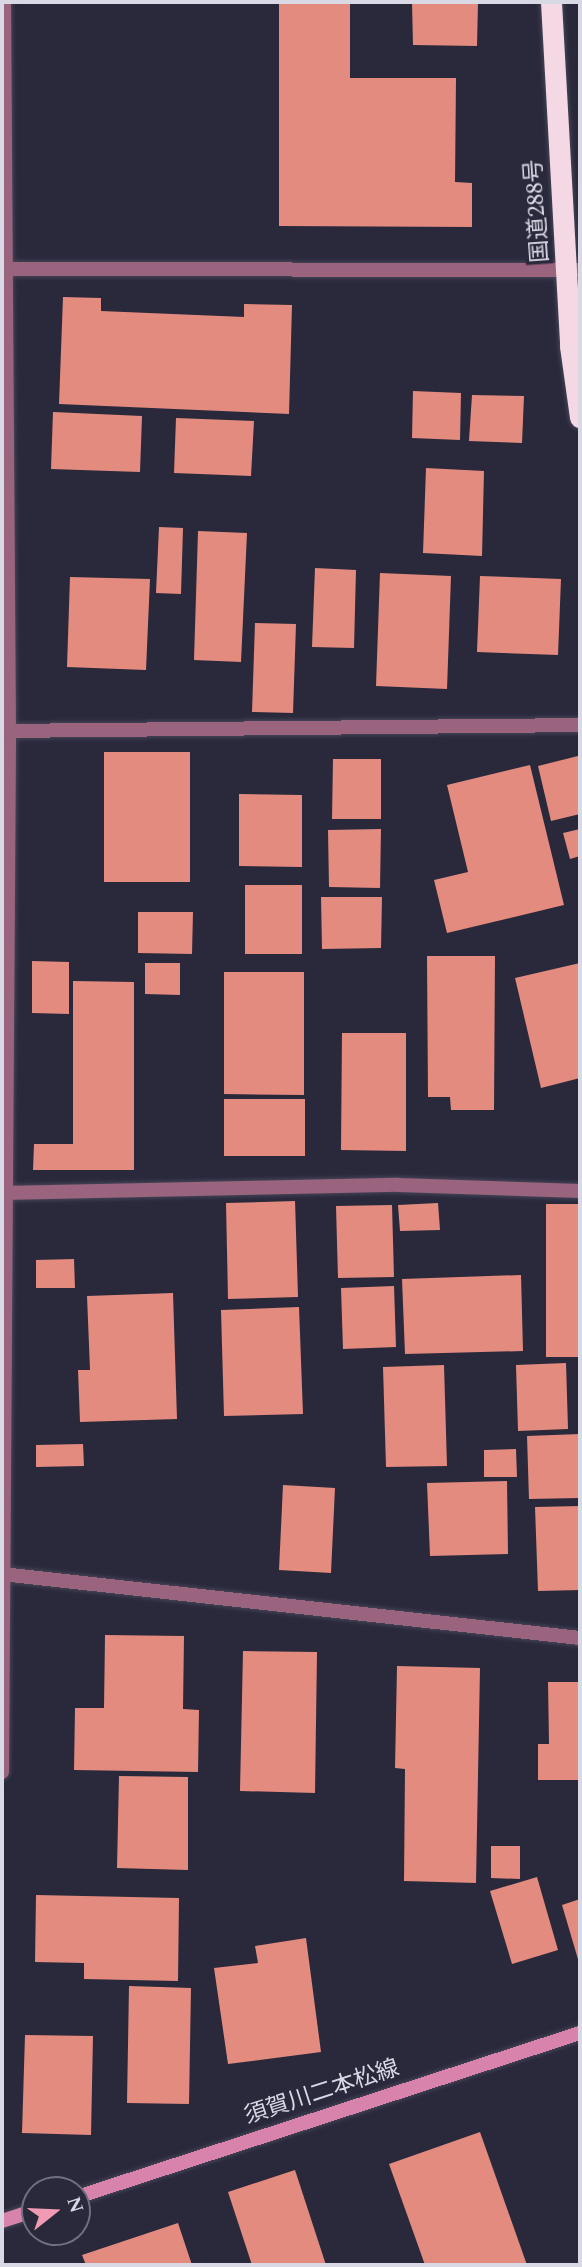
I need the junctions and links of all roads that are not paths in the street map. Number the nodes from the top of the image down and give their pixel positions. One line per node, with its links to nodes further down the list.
1 (4, 2): 3 (street)
2 (551, 2): 4 (highway, 国道288号)
3 (6, 269): 4 (street); 7 (street)
4 (575, 270): 5 (highway, 国道288号)
5 (580, 417)
6 (580, 725): 7 (street)
7 (6, 731): 9 (street)
8 (580, 1191): 9 (street)
9 (3, 1194): 10 (street)
10 (4, 1574): 11 (street); 12 (street)
11 (580, 1639)
12 (2, 1772)
13 (580, 2032): 14 (main road, 須賀川二本松線)
14 (91, 2192)
15 (21, 2215): 16 (main road)
16 (2, 2221)

